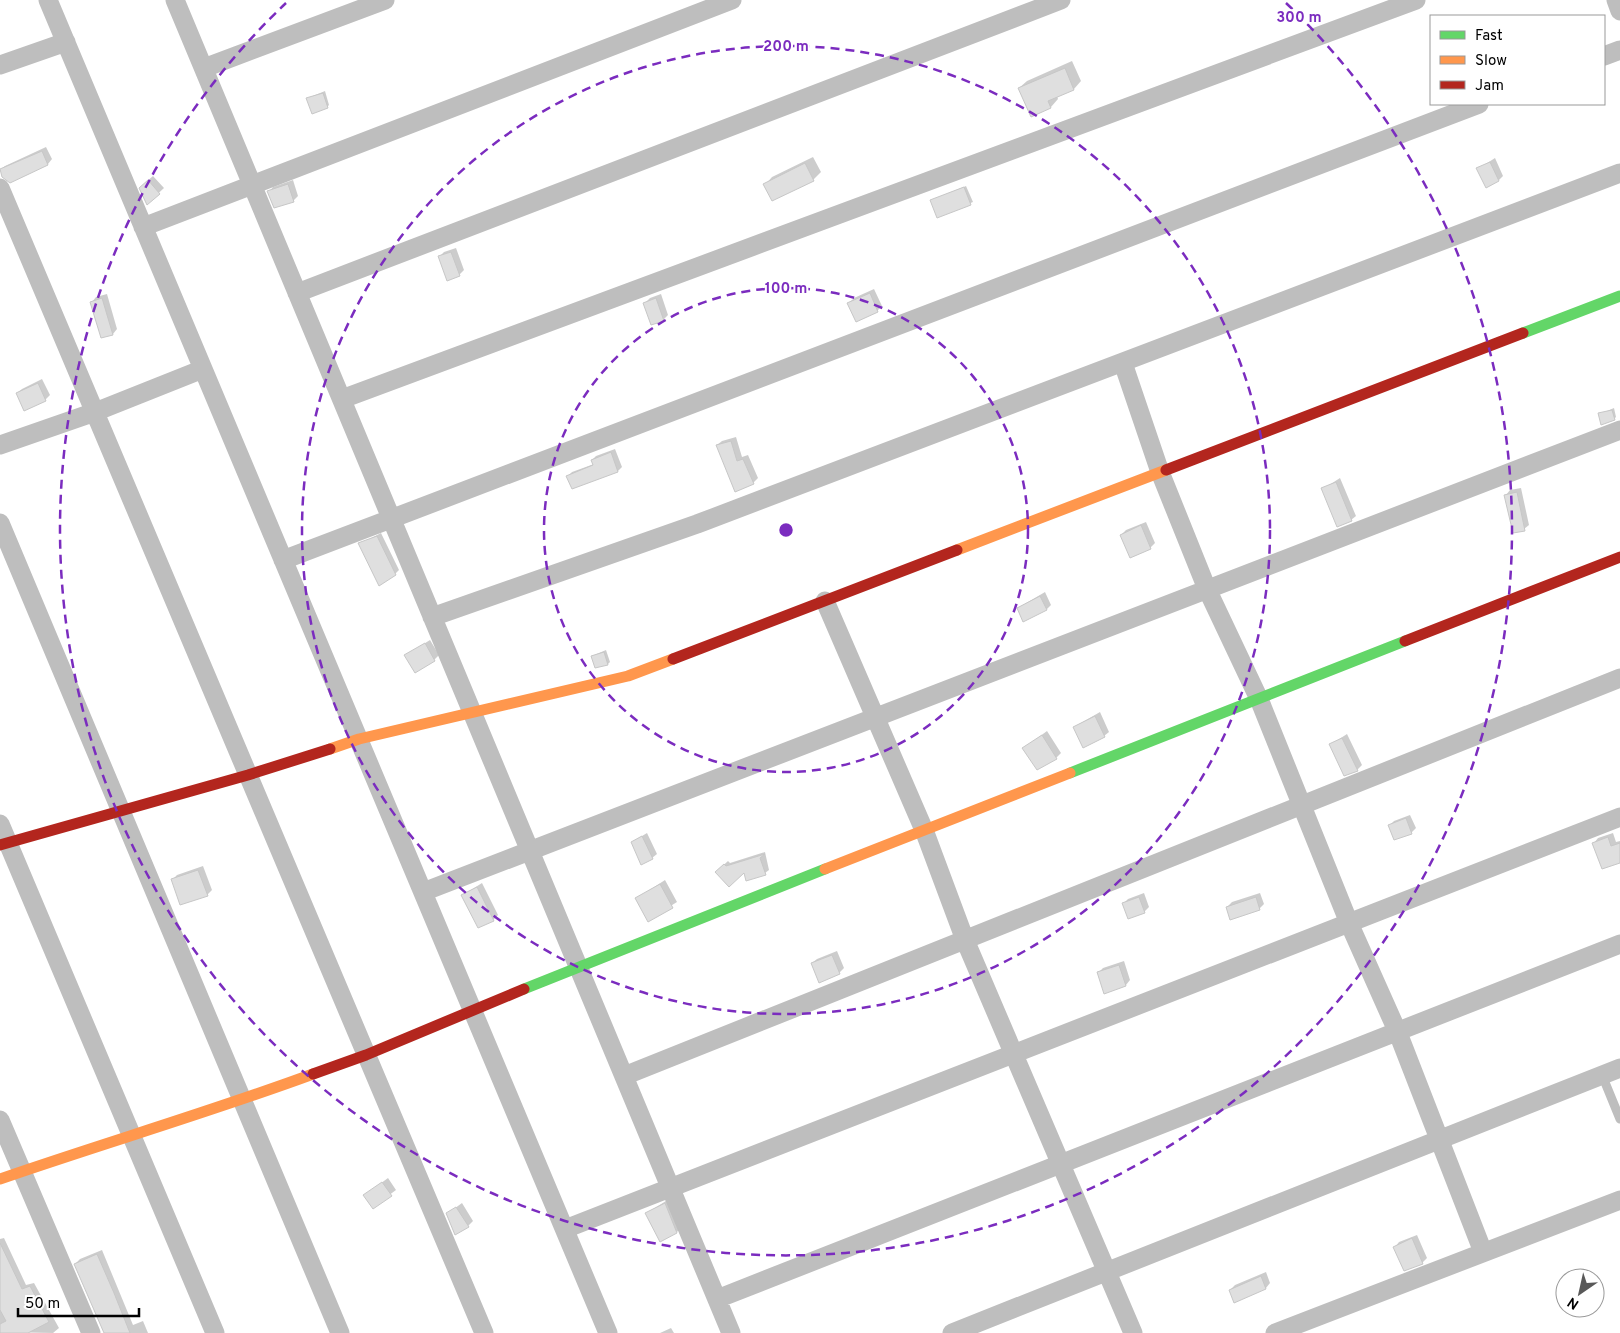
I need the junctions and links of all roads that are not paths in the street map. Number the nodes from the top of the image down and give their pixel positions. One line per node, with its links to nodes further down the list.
1 (48, 0): 9 (street)
2 (175, 0): 13 (street)
3 (385, 0): 13 (street)
4 (732, 0): 16 (street)
5 (1062, 0): 19 (street)
6 (1416, 0): 23 (street)
7 (1616, 0): 8 (street)
8 (1620, 10)
9 (66, 42): 12 (street); 18 (street)
10 (1620, 50): 11 (street)
11 (1605, 56)
12 (0, 65)
13 (204, 68): 16 (street)
14 (1476, 105): 28 (street)
15 (1620, 173): 21 (street)
16 (252, 185): 18 (street); 19 (street)
17 (0, 188): 24 (street)
18 (143, 227): 22 (street)
19 (297, 293): 23 (street)
20 (1620, 296): 27 (street)
21 (1123, 362): 27 (street); 34 (street)
22 (203, 369): 24 (street); 31 (street)
23 (342, 399): 28 (street)
24 (95, 412): 26 (street); 40 (street)
25 (1620, 430): 32 (street)
26 (0, 444)
27 (1160, 472): 32 (street); 33 (street)
28 (391, 519): 31 (street); 34 (street)
29 (0, 523): 42 (street)
30 (1620, 557): 36 (street)
31 (283, 560): 39 (street)
32 (1207, 589): 36 (street); 38 (street)
33 (825, 600): 37 (street); 38 (street)
34 (432, 617): 37 (street)
35 (1620, 678): 41 (street)
36 (1259, 699): 41 (street); 45 (street)
37 (472, 712): 39 (street); 47 (street)
38 (875, 718): 45 (street); 47 (street)
39 (359, 739): 40 (street); 48 (street)
40 (248, 775): 42 (street); 56 (street)
41 (1302, 805): 49 (street); 50 (street)
42 (121, 811): 46 (street); 60 (street)
43 (1620, 817): 49 (street)
44 (0, 824): 46 (street)
45 (924, 830): 50 (street); 52 (street)
46 (4, 844): 63 (street)
47 (530, 851): 48 (street); 52 (street)
48 (423, 892): 53 (street)
49 (1349, 923): 54 (street); 55 (street)
50 (965, 940): 55 (street); 59 (street)
51 (1620, 944): 54 (street)
52 (578, 966): 53 (street); 59 (street)
53 (473, 1011): 56 (street); 70 (street)
54 (1398, 1033): 64 (street); 65 (street)
55 (1014, 1054): 65 (street); 68 (street)
56 (366, 1055): 60 (street); 77 (street)
57 (1620, 1068): 58 (street)
58 (1602, 1075): 61 (lane); 64 (street)
59 (624, 1076): 68 (street)
60 (242, 1100): 63 (street); 76 (street)
61 (1620, 1119)
62 (0, 1120): 66 (street)
63 (131, 1134): 66 (street); 75 (street)
64 (1439, 1140): 71 (street); 72 (street)
65 (1061, 1162): 72 (street); 73 (street)
66 (22, 1171): 67 (street); 74 (street)
67 (0, 1178)
68 (670, 1188): 70 (street); 73 (street)
69 (1620, 1200): 71 (street)
70 (565, 1229): 78 (street)
71 (1483, 1252): 82 (street)
72 (1107, 1273): 80 (street); 81 (street)
73 (717, 1299): 79 (street)
74 (91, 1333)
75 (215, 1333)
76 (340, 1333)
77 (484, 1333)
78 (608, 1333)
79 (731, 1333)
80 (952, 1333)
81 (1133, 1333)
82 (1275, 1333)

